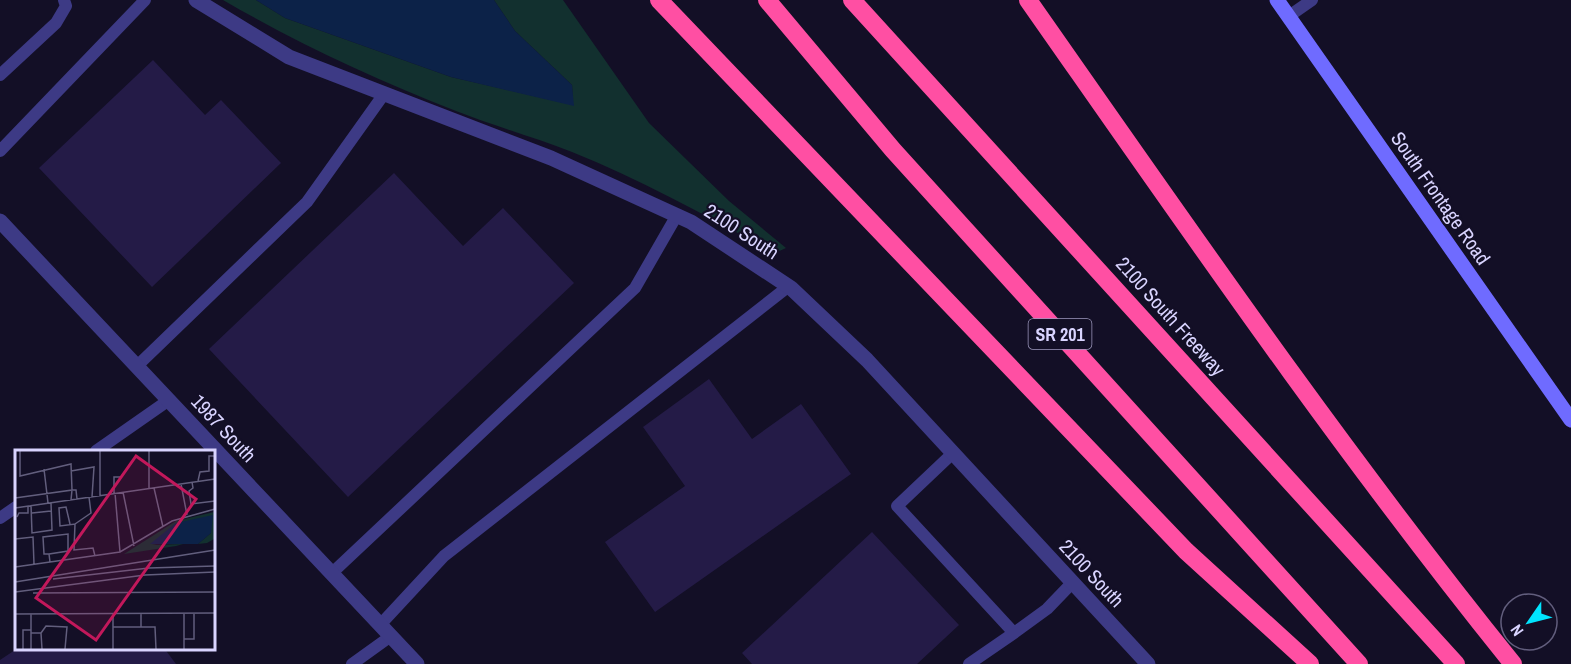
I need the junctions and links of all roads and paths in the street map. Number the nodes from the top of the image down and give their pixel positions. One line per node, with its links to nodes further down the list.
1 (64, 0): 11 (lane)
2 (146, 0): 13 (lane)
3 (196, 0): 12 (street, 2100 South)
4 (659, 0): 32 (highway)
5 (767, 0): 33 (highway, SR 201)
6 (852, 0): 34 (highway, 2100 South Freeway)
7 (1028, 0): 35 (highway)
8 (1277, 0): 10 (street, South Frontage Road)
9 (1312, 0): 10 (lane)
10 (1288, 16): 19 (street, South Frontage Road)
11 (0, 75)
12 (384, 94): 14 (street, 2100 South); 17 (lane)
13 (0, 151)
14 (676, 215): 16 (street, 2100 South); 24 (lane)
15 (0, 221): 17 (street, 1987 South)
16 (789, 286): 21 (street, 2100 South); 26 (lane)
17 (137, 366): 18 (street, 1987 South)
18 (169, 400): 20 (lane); 24 (street, 1987 South)
19 (1571, 420)
20 (97, 450)
21 (953, 453): 25 (street, 2100 South); 27 (lane)
22 (15, 508): 23 (lane)
23 (0, 519)
24 (332, 573): 26 (street, 1987 South)
25 (1072, 583): 27 (lane); 28 (street, 2100 South)
26 (386, 630): 29 (lane); 30 (street, 1987 South)
27 (1014, 633): 31 (lane)
28 (1143, 662)
29 (352, 664)
30 (417, 664)
31 (969, 664)
32 (1310, 664)
33 (1359, 664)
34 (1456, 664)
35 (1513, 664)

